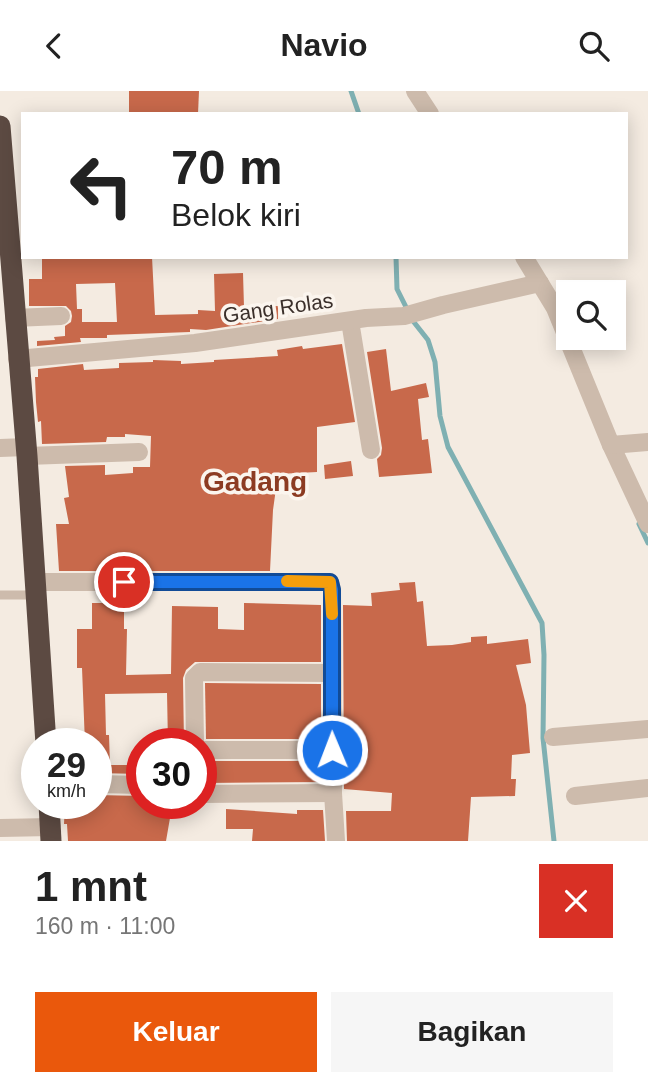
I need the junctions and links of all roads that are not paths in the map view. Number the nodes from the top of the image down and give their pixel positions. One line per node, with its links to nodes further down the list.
1 (415, 91): 2 (street)
2 (429, 112)
3 (0, 125): 4 (highway)
4 (9, 198): 8 (highway)
5 (525, 259): 6 (street)
6 (541, 283): 9 (street, Gang Rolas); 12 (street)
7 (61, 316): 8 (street)
8 (14, 318): 10 (highway)
9 (350, 321): 10 (street, Gang Rolas); 14 (street)
10 (18, 359): 15 (highway)
11 (648, 442): 12 (street)
12 (611, 445): 17 (street)
13 (0, 449): 15 (street)
14 (371, 450)
15 (26, 452): 16 (street); 19 (highway)
16 (139, 452)
17 (644, 505): 18 (street)
18 (648, 524)
19 (36, 589): 20 (lane); 21 (street); 22 (highway)
20 (0, 595)
21 (331, 673): 23 (street); 27 (street)
22 (45, 728)
23 (195, 728)
24 (648, 729): 25 (street)
25 (553, 737)
26 (217, 750): 27 (street)
27 (332, 750): 29 (street)
28 (648, 789): 31 (street)
29 (332, 793): 30 (street); 34 (street)
30 (217, 794)
31 (575, 796)
32 (0, 828): 33 (street)
33 (51, 834)
34 (336, 841)

